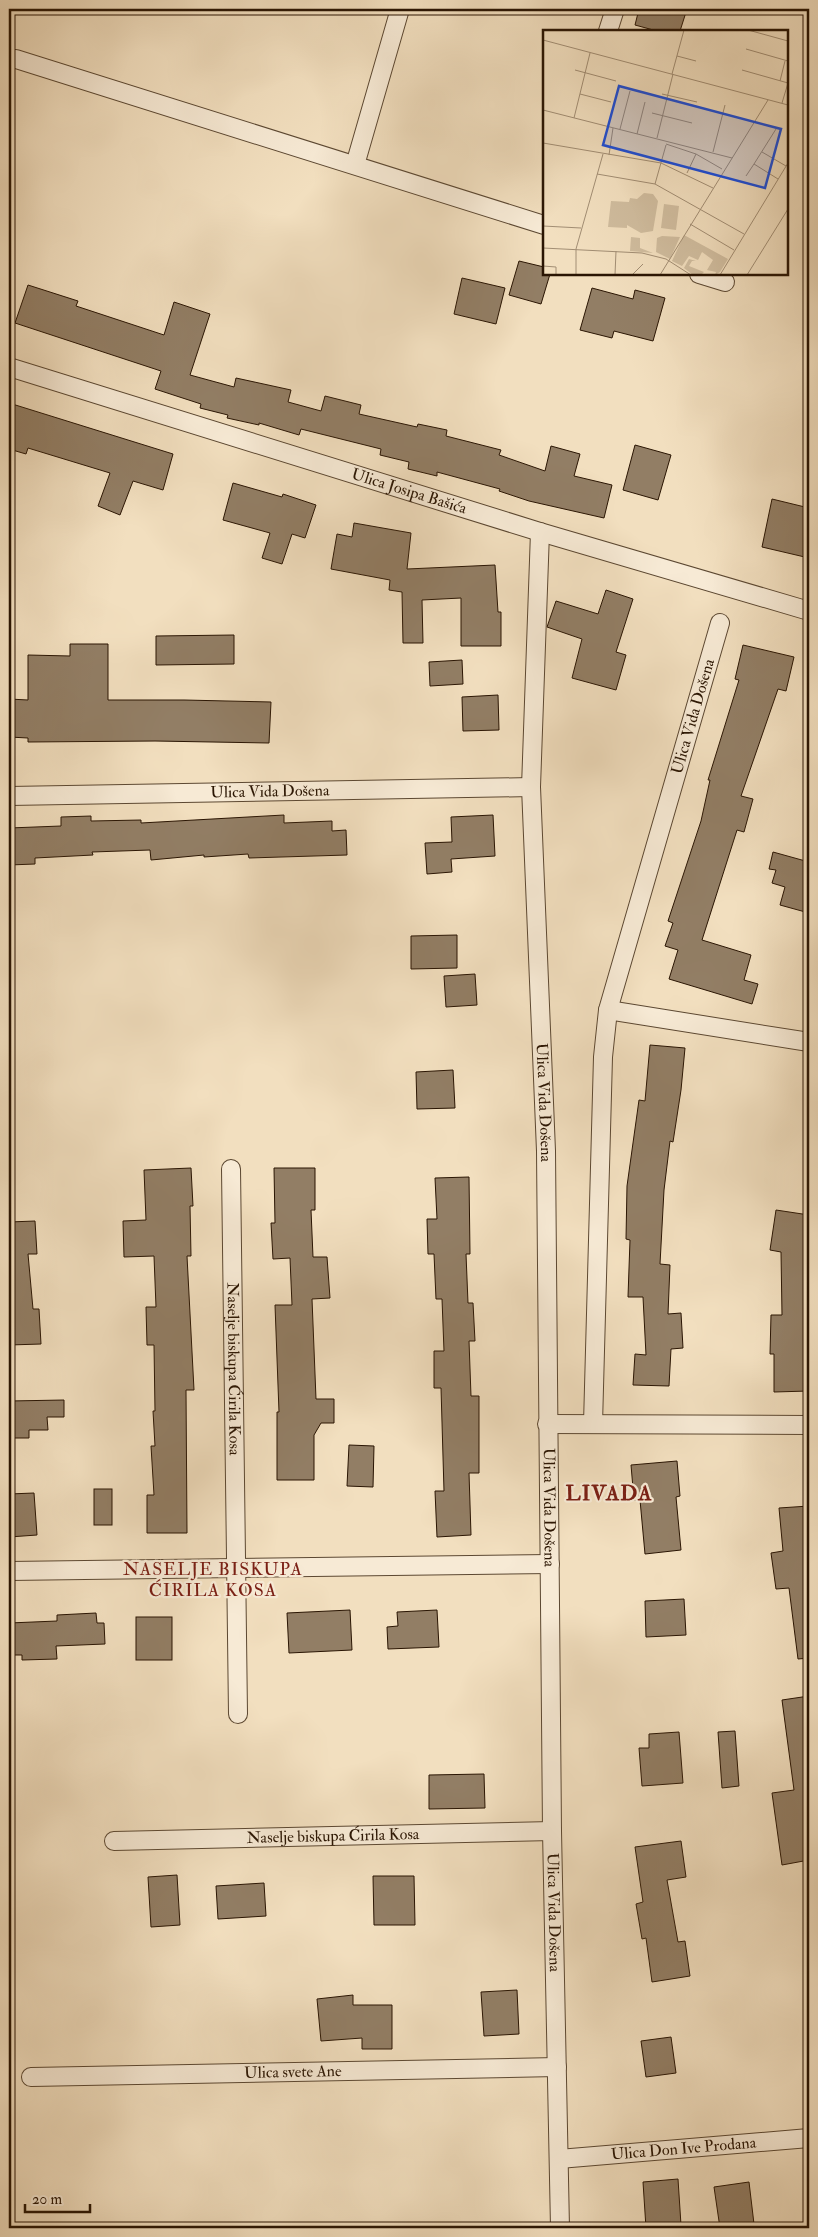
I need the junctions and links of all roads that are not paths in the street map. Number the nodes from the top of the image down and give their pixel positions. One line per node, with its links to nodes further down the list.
1 (400, 9): 5 (street)
2 (615, 9): 3 (street)
3 (608, 30)
4 (16, 59): 5 (street)
5 (355, 165): 6 (street)
6 (543, 225)
7 (702, 275): 8 (street)
8 (725, 282)
9 (9, 368): 10 (street, Ulica Josipa Bašića)
10 (540, 532): 11 (street, Ulica Josipa Bašića); 13 (street, Ulica Vida Došena)
11 (809, 611)
12 (720, 623): 15 (street, Ulica Vida Došena)
13 (531, 787): 14 (street, Ulica Vida Došena); 18 (street, Ulica Vida Došena)
14 (9, 796)
15 (608, 1010): 16 (street); 19 (street, Ulica Vida Došena)
16 (809, 1042)
17 (231, 1169): 22 (street, Naselje biskupa Ćirila Kosa)
18 (548, 1424): 19 (street); 21 (street, Ulica Vida Došena)
19 (593, 1424): 20 (street)
20 (809, 1425)
21 (550, 1564): 22 (street); 25 (street, Ulica Vida Došena)
22 (237, 1568): 23 (street); 24 (street, Naselje biskupa Ćirila Kosa)
23 (9, 1571)
24 (238, 1714)
25 (552, 1831): 26 (street, Naselje biskupa Ćirila Kosa); 27 (street, Ulica Vida Došena)
26 (114, 1841)
27 (557, 2067): 28 (street, Ulica svete Ane); 30 (street, Ulica Vida Došena)
28 (31, 2077)
29 (809, 2138): 30 (street, Ulica Don Ive Prodana)
30 (559, 2159): 31 (street, Ulica Vida Došena)
31 (560, 2228)

